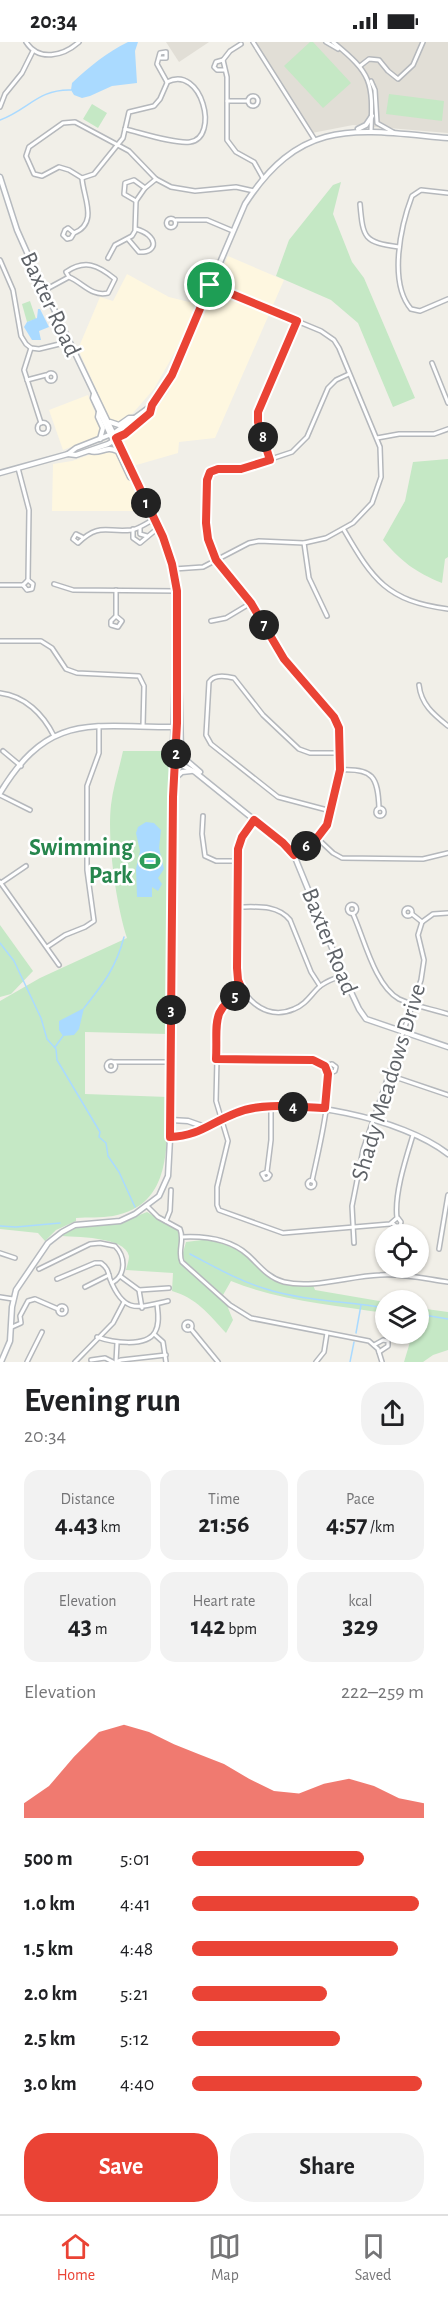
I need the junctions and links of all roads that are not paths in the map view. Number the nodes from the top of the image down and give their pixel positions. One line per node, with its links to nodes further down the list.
1 (26, 42): 9 (street)
2 (79, 42): 9 (street)
3 (253, 42): 27 (street)
4 (326, 42): 8 (street)
5 (333, 42): 8 (street)
6 (423, 42): 12 (street)
7 (241, 44): 11 (street)
8 (340, 50): 12 (street)
9 (33, 51): 17 (street)
10 (160, 58): 15 (street)
11 (223, 60): 13 (street); 13 (street)
12 (360, 66): 14 (street)
13 (224, 70): 18 (street)
14 (368, 78): 21 (street); 25 (street)
15 (167, 82): 22 (street); 22 (street)
16 (0, 90): 17 (street)
17 (5, 94): 20 (street)
18 (227, 101): 19 (street); 31 (street)
19 (248, 101)
20 (0, 107)
21 (372, 116): 23 (main road); 24 (street)
22 (125, 129): 28 (street)
23 (353, 131): 24 (main road); 27 (main road)
24 (371, 131): 25 (main road)
25 (394, 133): 26 (main road)
26 (448, 138)
27 (315, 140): 31 (main road)
28 (117, 145): 30 (street); 30 (street); 32 (street)
29 (0, 177): 48 (main road, Baxter Road)
30 (82, 178): 41 (street)
31 (263, 178): 34 (main road)
32 (156, 179): 33 (street); 34 (street)
33 (145, 188): 36 (street); 36 (street)
34 (254, 191): 40 (main road)
35 (448, 193): 43 (street)
36 (136, 201): 39 (street)
37 (360, 204): 43 (street)
38 (176, 220): 40 (street)
39 (136, 229): 42 (street); 42 (street)
40 (233, 231): 47 (main road)
41 (74, 232)
42 (128, 239): 44 (street)
43 (399, 247): 49 (street)
44 (108, 258)
45 (0, 260): 52 (street)
46 (69, 277): 46 (street); 48 (street)
47 (210, 285): 50 (street); 59 (main road)
48 (45, 290): 51 (main road, Baxter Road)
49 (448, 299)
50 (297, 321): 54 (street); 71 (street)
51 (68, 342): 52 (street); 57 (main road, Baxter Road)
52 (32, 348): 56 (street)
53 (432, 363): 58 (street)
54 (349, 374): 66 (street); 71 (street)
55 (46, 375): 56 (street)
56 (27, 380): 63 (street)
57 (94, 394): 60 (main road, Baxter Road); 62 (main road, Baxter Road)
58 (448, 403)
59 (152, 405): 61 (main road); 65 (main road)
60 (99, 411): 65 (main road, Baxter Road); 67 (main road)
61 (136, 418): 62 (main road); 65 (main road)
62 (108, 420): 65 (main road, Baxter Road)
63 (41, 423)
64 (448, 429): 66 (street)
65 (113, 437): 67 (main road); 68 (main road); 69 (main road, Baxter Road); 74 (main road, Baxter Road)
66 (377, 438): 79 (street)
67 (100, 439): 70 (main road)
68 (89, 451): 69 (main road); 70 (main road)
69 (117, 452): 74 (main road, Baxter Road)
70 (68, 454): 72 (main road)
71 (270, 460): 83 (street)
72 (18, 468): 73 (main road); 85 (street)
73 (0, 473)
74 (134, 478): 75 (main road, Baxter Road)
75 (154, 519): 76 (street); 77 (main road, Baxter Road)
76 (141, 527): 78 (street); 80 (street)
77 (158, 528): 80 (street); 84 (main road, Baxter Road)
78 (133, 530): 80 (street); 81 (street)
79 (344, 530): 82 (street); 92 (street)
80 (148, 535)
81 (82, 537)
82 (304, 543): 83 (street); 94 (street)
83 (216, 560): 84 (street); 91 (street)
84 (174, 569): 90 (main road, Baxter Road)
85 (28, 580): 88 (street); 88 (street)
86 (54, 584): 89 (street)
87 (0, 585): 88 (street)
88 (23, 585)
89 (116, 590): 90 (street); 93 (street)
90 (177, 591): 97 (main road, Baxter Road)
91 (251, 603): 95 (street); 106 (street)
92 (448, 609)
93 (116, 616)
94 (327, 616)
95 (211, 621)
96 (0, 641): 102 (street)
97 (177, 669): 103 (main road, Baxter Road); 112 (main road)
98 (419, 685): 101 (street)
99 (0, 693): 104 (street)
100 (99, 726): 102 (main road); 104 (main road); 131 (street)
101 (448, 726)
102 (143, 727): 103 (main road)
103 (174, 727): 107 (main road, Baxter Road)
104 (54, 736): 108 (main road)
105 (3, 751): 108 (street)
106 (340, 753): 109 (street); 117 (street)
107 (173, 761): 110 (main road, Baxter Road); 111 (main road); 114 (main road)
108 (21, 766): 113 (main road)
109 (340, 770): 115 (street); 117 (street)
110 (195, 772): 111 (main road); 112 (main road, Baxter Road)
111 (174, 779): 114 (main road)
112 (215, 788): 119 (main road, Baxter Road)
113 (0, 794): 116 (street)
114 (173, 797): 142 (main road)
115 (380, 808)
116 (30, 810)
117 (331, 811): 120 (street)
118 (203, 816): 123 (street)
119 (254, 820): 122 (main road, Baxter Road); 123 (street)
120 (317, 838): 121 (street); 122 (street)
121 (448, 853)
122 (294, 855): 133 (main road, Baxter Road)
123 (238, 861): 126 (street)
124 (26, 866): 125 (street)
125 (0, 882): 131 (street)
126 (237, 907): 134 (street); 135 (street)
127 (448, 913): 130 (street)
128 (353, 914): 136 (street)
129 (412, 914): 130 (street)
130 (422, 922): 136 (street, Shady Meadows Drive)
131 (47, 947): 132 (street)
132 (59, 965)
133 (343, 975): 134 (street); 138 (main road, Baxter Road)
134 (320, 986): 135 (street)
135 (243, 992): 140 (street)
136 (413, 1004): 137 (street); 138 (street, Shady Meadows Drive)
137 (448, 1014)
138 (404, 1033): 139 (main road, Baxter Road); 145 (street, Shady Meadows Drive)
139 (448, 1047)
140 (216, 1059): 143 (street); 149 (street)
141 (114, 1062): 142 (street)
142 (170, 1062): 150 (main road)
143 (325, 1066): 144 (street); 144 (street)
144 (328, 1074): 148 (street)
145 (389, 1075): 146 (street); 151 (street, Shady Meadows Drive)
146 (448, 1095)
147 (271, 1107): 148 (main road); 149 (main road); 156 (street)
148 (325, 1108): 151 (main road); 157 (street)
149 (222, 1119): 152 (main road); 162 (street)
150 (171, 1120): 152 (main road); 154 (main road)
151 (373, 1120): 153 (main road); 162 (street, Shady Meadows Drive)
152 (205, 1127): 154 (main road)
153 (413, 1135): 155 (main road); 162 (street)
154 (170, 1137): 160 (main road)
155 (448, 1154)
156 (267, 1172)
157 (312, 1181)
158 (171, 1190): 161 (street)
159 (448, 1195): 163 (street)
160 (147, 1206): 161 (street); 180 (main road)
161 (166, 1221): 165 (street)
162 (353, 1228): 166 (street, Shady Meadows Drive)
163 (441, 1231): 164 (street); 167 (street)
164 (448, 1232)
165 (183, 1237): 174 (street); 189 (street)
166 (354, 1243)
167 (439, 1249)
168 (0, 1253): 169 (street)
169 (15, 1258)
170 (39, 1269): 172 (street)
171 (109, 1275): 173 (street); 175 (street); 176 (street)
172 (120, 1276): 175 (street); 178 (street)
173 (57, 1279)
174 (448, 1282)
175 (112, 1283): 182 (street)
176 (85, 1287)
177 (169, 1288): 178 (street)
178 (139, 1290): 184 (street)
179 (0, 1297): 180 (street)
180 (13, 1299): 186 (main road)
181 (168, 1301): 183 (street)
182 (124, 1302): 184 (street); 191 (street)
183 (157, 1304): 184 (street); 190 (street)
184 (141, 1308)
185 (58, 1309): 186 (street)
186 (12, 1327): 197 (main road)
187 (191, 1329): 202 (street)
188 (42, 1332): 198 (street)
189 (327, 1333): 193 (street); 203 (street)
190 (154, 1334): 192 (street); 195 (street)
191 (97, 1337): 192 (street); 199 (street)
192 (117, 1343): 200 (street)
193 (374, 1345): 194 (street); 194 (street)
194 (379, 1352): 204 (street)
195 (166, 1355): 200 (street); 201 (street)
196 (92, 1360): 200 (street)
197 (1, 1362)
198 (27, 1362)
199 (75, 1362)
200 (116, 1362)
201 (166, 1362)
202 (218, 1362)
203 (316, 1362)
204 (382, 1362)

